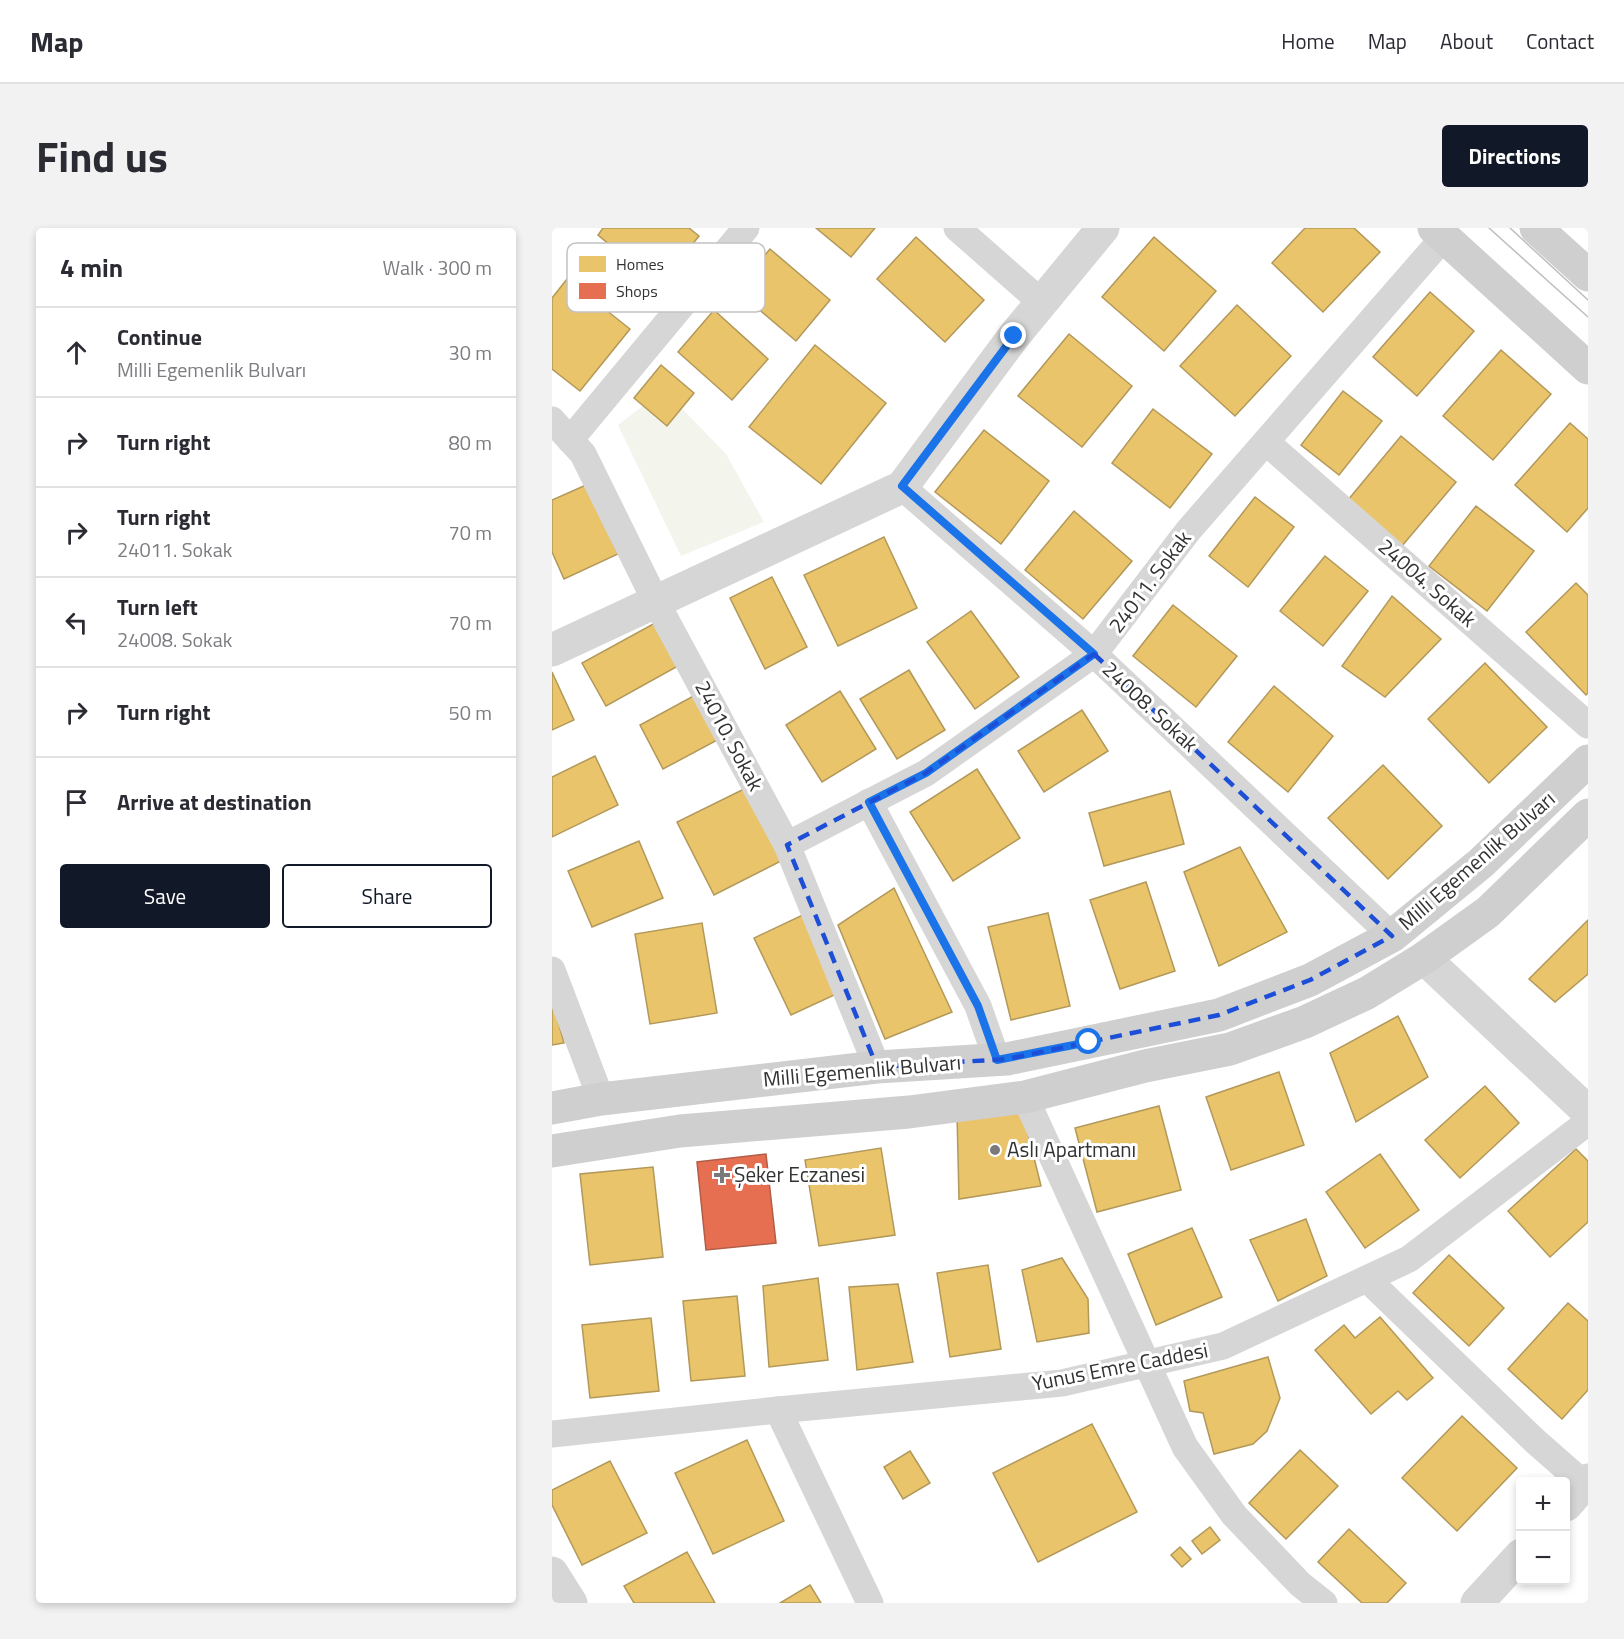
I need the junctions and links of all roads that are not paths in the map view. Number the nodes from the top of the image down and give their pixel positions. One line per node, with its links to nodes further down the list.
1 (746, 228): 6 (street)
2 (957, 228): 8 (street)
3 (1103, 228): 8 (street)
4 (1536, 228): 7 (main road)
5 (1439, 232): 10 (main road); 13 (street, 24011. Sokak)
6 (734, 243)
7 (1588, 274)
8 (1041, 302): 14 (street)
9 (676, 312): 12 (street)
10 (1588, 368)
11 (552, 420): 12 (street, 24010. Sokak)
12 (570, 440): 15 (street, 24010. Sokak)
13 (1266, 442): 17 (street, 24011. Sokak); 18 (street, 24004. Sokak)
14 (902, 486): 15 (street); 17 (street, 24008. Sokak)
15 (656, 602): 16 (street); 22 (street, 24010. Sokak)
16 (552, 650)
17 (1094, 654): 20 (street, 24011. Sokak); 23 (street, 24008. Sokak)
18 (1588, 724)
19 (1588, 761): 23 (main road, Milli Egemenlik Bulvarı)
20 (869, 802): 22 (street, 24011. Sokak); 26 (street)
21 (1588, 815): 24 (main road, Milli Egemenlik Bulvarı)
22 (787, 845): 27 (street, 24010. Sokak)
23 (1392, 936): 26 (main road, Milli Egemenlik Bulvarı)
24 (1424, 958): 28 (main road, Milli Egemenlik Bulvarı); 31 (street)
25 (552, 970): 29 (street)
26 (997, 1060): 27 (main road, Milli Egemenlik Bulvarı)
27 (877, 1067): 29 (main road, Milli Egemenlik Bulvarı)
28 (1025, 1097): 33 (main road, Milli Egemenlik Bulvarı); 35 (street)
29 (601, 1099): 30 (main road, Milli Egemenlik Bulvarı)
30 (552, 1108)
31 (1588, 1112)
32 (1588, 1122): 34 (street, Yunus Emre Caddesi)
33 (552, 1151)
34 (1367, 1279): 35 (street, Yunus Emre Caddesi); 38 (street)
35 (1148, 1364): 36 (street, Yunus Emre Caddesi); 43 (street)
36 (778, 1410): 37 (street, Yunus Emre Caddesi); 42 (street)
37 (552, 1434)
38 (1579, 1490)
39 (1516, 1560): 44 (street)
40 (552, 1573): 41 (street)
41 (571, 1603)
42 (870, 1603)
43 (1324, 1603)
44 (1477, 1603)

